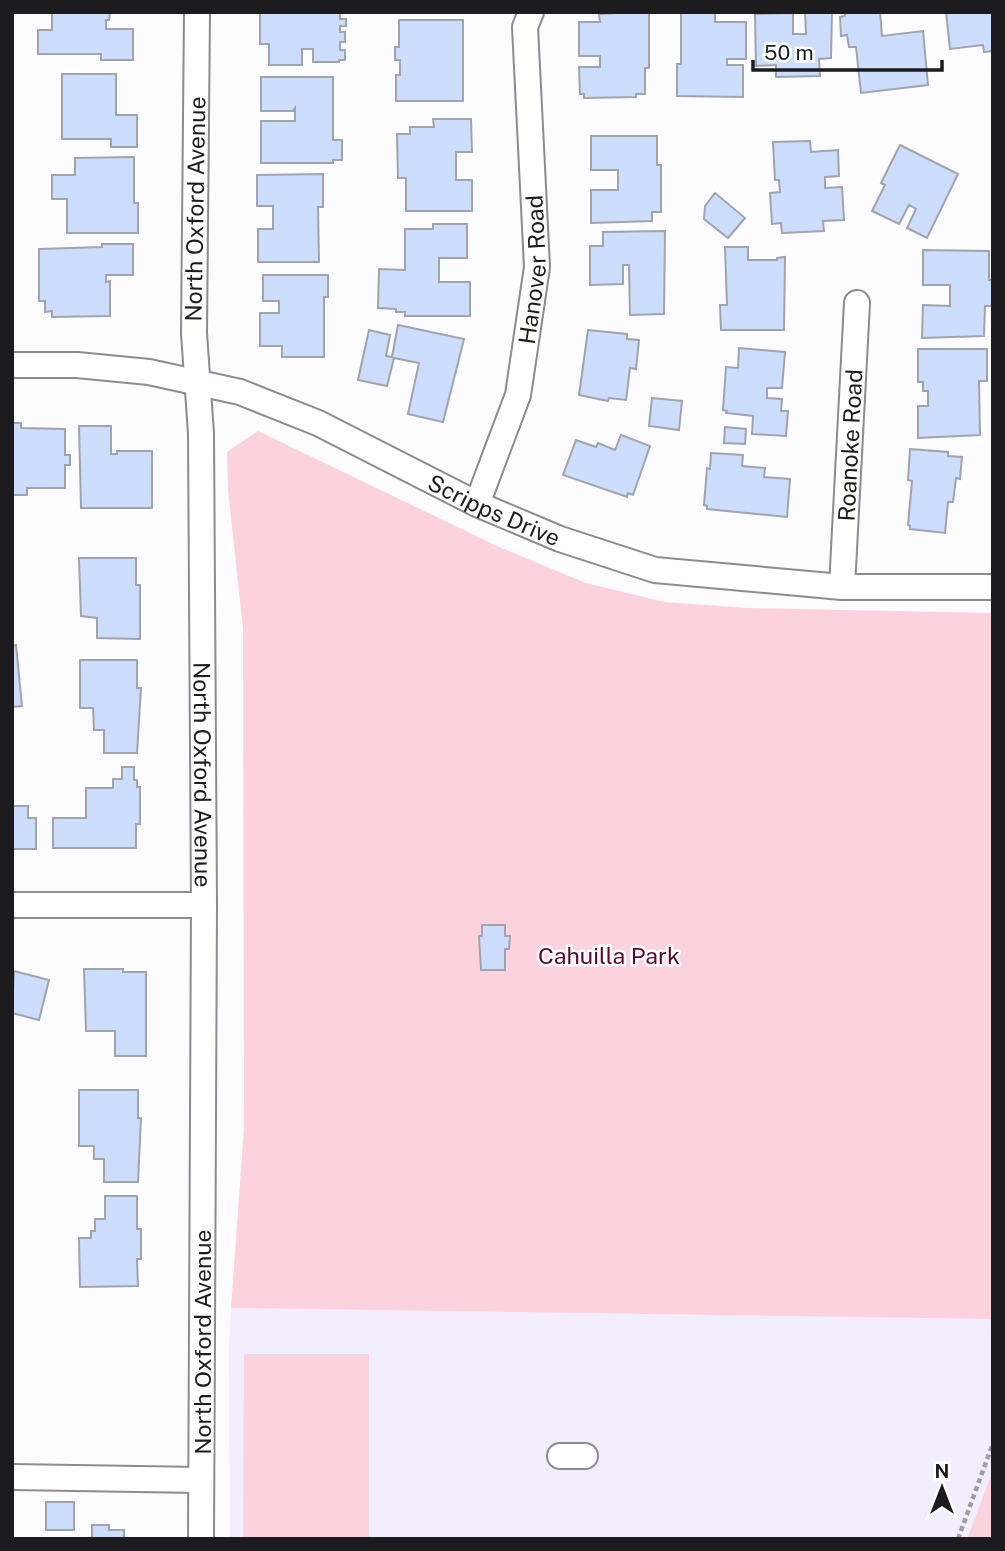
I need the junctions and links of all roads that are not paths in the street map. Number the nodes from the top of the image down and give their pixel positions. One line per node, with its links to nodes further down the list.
1 (197, 12): 5 (street, North Oxford Avenue)
2 (522, 17): 6 (street, Hanover Road)
3 (857, 303): 7 (street, Roanoke Road)
4 (12, 365): 5 (street, Scripps Drive)
5 (198, 383): 6 (street, Scripps Drive); 10 (street, North Oxford Avenue)
6 (477, 504): 7 (street, Scripps Drive)
7 (842, 587): 8 (street, Scripps Drive)
8 (993, 587)
9 (12, 905): 10 (street)
10 (204, 905): 14 (street, North Oxford Avenue)
11 (560, 1456): 12 (street)
12 (585, 1456)
13 (12, 1477): 14 (street)
14 (201, 1480): 15 (street, North Oxford Avenue)
15 (201, 1539)

